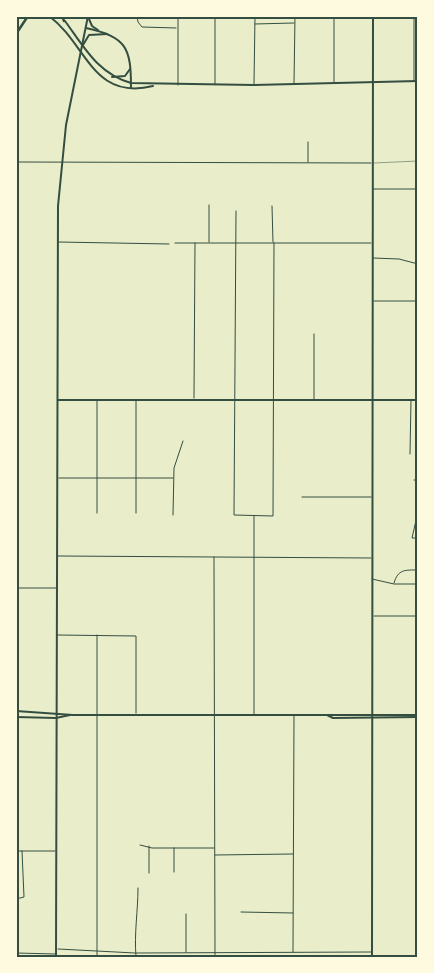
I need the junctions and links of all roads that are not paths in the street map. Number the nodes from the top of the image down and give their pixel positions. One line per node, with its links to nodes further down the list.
1 (50, 16): 34 (main road)
2 (61, 16): 13 (highway)
3 (88, 16): 16 (main road); 18 (main road)
4 (137, 16): 17 (street)
5 (178, 16): 17 (street)
6 (215, 16): 32 (street)
7 (254, 16): 15 (street)
8 (295, 16): 14 (street)
9 (334, 16): 27 (street)
10 (373, 16): 24 (main road)
11 (414, 16): 25 (street)
12 (27, 17): 19 (highway)
13 (64, 21): 23 (main road)
14 (295, 23): 15 (street); 29 (street)
15 (254, 24): 33 (street)
16 (86, 28): 18 (main road); 21 (main road)
17 (178, 28): 31 (street)
18 (100, 31): 20 (main road)
19 (16, 34)
20 (109, 34): 21 (main road); 22 (main road)
21 (86, 36): 38 (main road)
22 (131, 66): 23 (main road); 28 (main road)
23 (112, 77): 28 (main road)
24 (373, 81): 25 (main road); 27 (main road); 40 (main road)
25 (414, 81): 26 (main road)
26 (418, 81)
27 (334, 82): 29 (main road)
28 (131, 83): 30 (main road); 34 (main road)
29 (294, 84): 33 (main road)
30 (156, 85): 31 (main road); 34 (main road)
31 (178, 85): 32 (main road)
32 (215, 85): 33 (main road)
33 (254, 85)
34 (131, 88)
35 (308, 142): 39 (street)
36 (418, 161): 40 (lane)
37 (16, 162): 38 (street)
38 (61, 162): 39 (street); 46 (main road)
39 (308, 163): 40 (street)
40 (372, 163): 41 (main road)
41 (372, 189): 42 (street); 52 (main road)
42 (418, 189)
43 (209, 205): 47 (street)
44 (272, 206): 51 (street)
45 (236, 211): 48 (street)
46 (58, 242): 53 (street); 61 (main road)
47 (209, 242): 48 (street); 50 (street)
48 (236, 242): 51 (street); 64 (street)
49 (175, 243): 50 (street)
50 (195, 243): 59 (street)
51 (273, 243): 52 (street); 60 (street)
52 (372, 243): 54 (main road)
53 (169, 244)
54 (372, 258): 55 (street); 56 (main road)
55 (418, 264)
56 (372, 301): 57 (street); 66 (main road)
57 (418, 301)
58 (314, 334): 65 (street)
59 (194, 399): 63 (main road); 64 (main road)
60 (274, 399): 64 (main road); 65 (main road); 82 (street)
61 (57, 400): 62 (main road); 71 (main road)
62 (97, 400): 63 (main road); 72 (street)
63 (136, 400): 73 (street)
64 (234, 400): 82 (street)
65 (314, 400): 66 (main road)
66 (372, 400): 67 (main road); 78 (main road)
67 (411, 400): 68 (main road); 70 (street)
68 (418, 400)
69 (183, 441): 74 (street)
70 (410, 454)
71 (57, 478): 72 (street); 85 (main road)
72 (97, 478): 73 (street); 80 (street)
73 (136, 478): 74 (street); 79 (street)
74 (173, 478): 81 (street)
75 (414, 480): 76 (street)
76 (418, 480)
77 (302, 497): 78 (street)
78 (372, 497): 88 (main road)
79 (136, 513)
80 (97, 514)
81 (173, 514)
82 (254, 515): 87 (street)
83 (417, 516): 84 (street)
84 (418, 538)
85 (57, 556): 86 (street); 94 (main road)
86 (214, 557): 87 (street); 106 (street)
87 (254, 557): 88 (street); 107 (street)
88 (372, 558): 90 (main road)
89 (418, 570): 91 (street)
90 (372, 579): 91 (street); 95 (main road)
91 (394, 584): 92 (street)
92 (418, 584)
93 (16, 588): 94 (street)
94 (57, 588): 97 (main road)
95 (372, 616): 96 (street); 102 (main road)
96 (418, 616)
97 (57, 635): 98 (street); 101 (main road)
98 (97, 635): 104 (street); 105 (street)
99 (16, 686): 100 (street)
100 (16, 711): 101 (main road)
101 (56, 713): 103 (main road); 112 (main road)
102 (372, 714): 109 (main road); 110 (main road); 113 (main road)
103 (73, 715): 104 (main road); 112 (main road)
104 (98, 715): 105 (main road); 131 (street)
105 (136, 715): 106 (main road)
106 (214, 715): 107 (main road); 117 (street)
107 (254, 715): 108 (main road)
108 (294, 715): 109 (main road); 121 (street)
109 (327, 715): 113 (main road)
110 (418, 716): 113 (main road)
111 (16, 717): 112 (main road)
112 (56, 718): 118 (main road)
113 (372, 718): 133 (main road)
114 (140, 845): 115 (street)
115 (149, 846): 116 (street); 124 (street)
116 (174, 848): 117 (street); 123 (street)
117 (215, 848): 122 (street)
118 (56, 851): 120 (street); 130 (main road)
119 (16, 852): 120 (street)
120 (22, 852): 126 (street)
121 (294, 854): 122 (street); 128 (street)
122 (215, 855): 132 (street)
123 (174, 872)
124 (149, 873)
125 (138, 888): 135 (street)
126 (16, 900)
127 (241, 912): 128 (street)
128 (293, 913): 137 (street)
129 (186, 914): 136 (street)
130 (56, 948): 131 (street); 140 (main road)
131 (97, 951): 135 (street); 142 (street)
132 (215, 952): 136 (street); 137 (street); 144 (street)
133 (372, 952): 138 (street); 146 (main road)
134 (16, 953): 139 (street)
135 (136, 953): 136 (street); 143 (street)
136 (186, 953)
137 (293, 953): 138 (street)
138 (324, 953): 145 (street)
139 (23, 954): 140 (street); 141 (street)
140 (56, 955)
141 (23, 957)
142 (97, 957)
143 (136, 957)
144 (215, 957)
145 (323, 957)
146 (372, 957)

